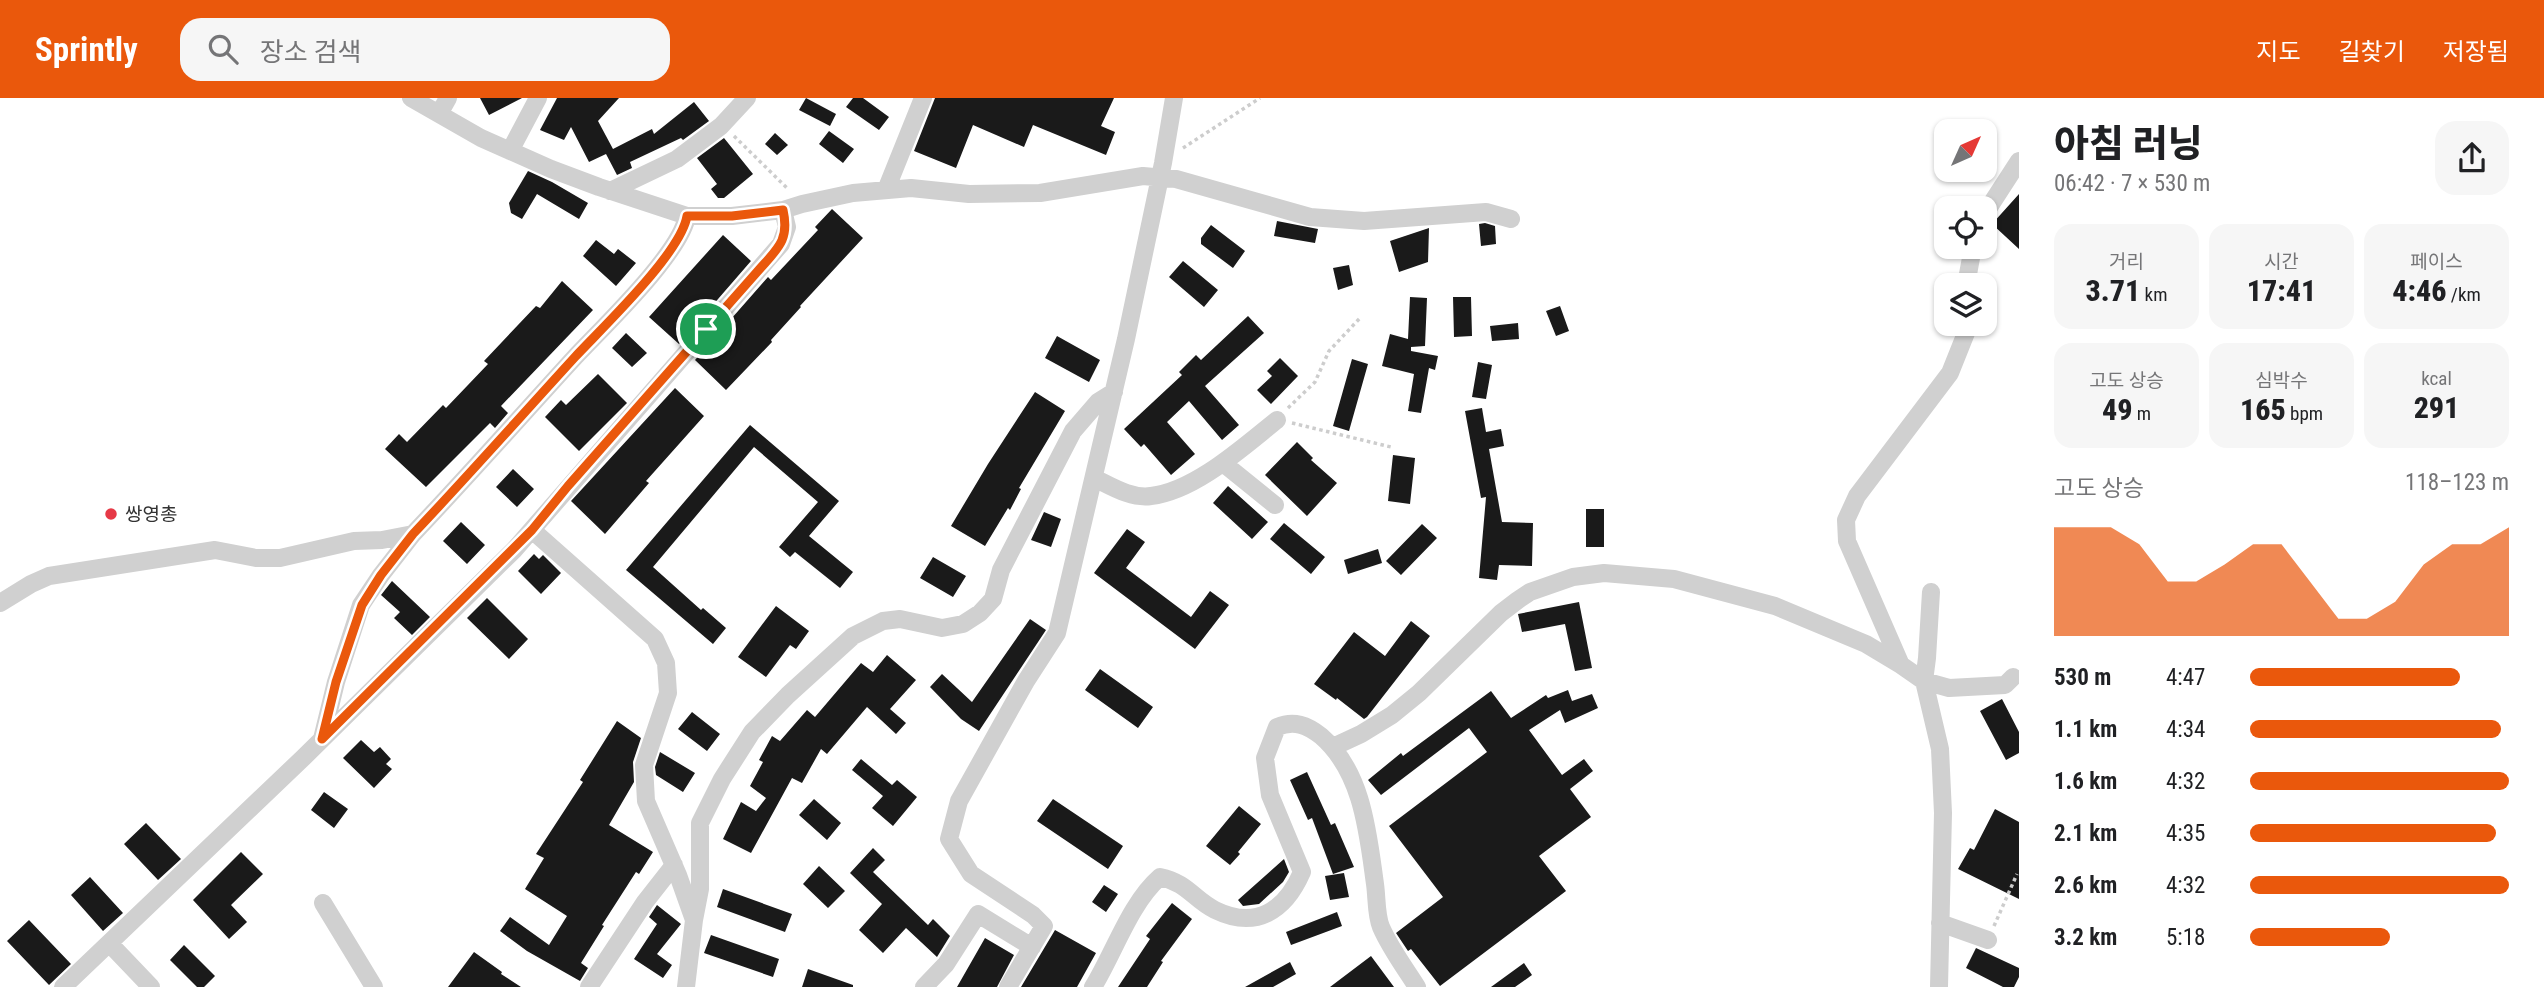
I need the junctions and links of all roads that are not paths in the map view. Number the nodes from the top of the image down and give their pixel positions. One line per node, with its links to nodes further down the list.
1 (411, 98): 6 (street)
2 (538, 98): 7 (street)
3 (747, 98): 11 (street)
4 (923, 98): 10 (street)
5 (1174, 98): 9 (street)
6 (443, 106): 7 (street)
7 (510, 150): 11 (street)
8 (2019, 161): 12 (street)
9 (1162, 170): 10 (street); 15 (street); 17 (street)
10 (886, 190): 13 (street)
11 (610, 191): 14 (street)
12 (1996, 196)
13 (783, 210): 14 (street); 22 (street)
14 (687, 216): 23 (street)
15 (1511, 219)
16 (1965, 336): 26 (street)
17 (1114, 393): 20 (street); 33 (street)
18 (1277, 420): 19 (street)
19 (1223, 463): 20 (street); 21 (street)
20 (1094, 478): 37 (street)
21 (1275, 505)
22 (532, 530): 29 (street); 31 (street)
23 (413, 534): 25 (street); 29 (street)
24 (1931, 592): 28 (street)
25 (0, 603)
26 (1901, 665): 28 (street); 30 (street)
27 (2013, 677): 28 (street)
28 (1924, 681): 34 (street)
29 (322, 739): 36 (street)
30 (1334, 747): 45 (street); 46 (street)
31 (674, 865): 33 (street); 41 (street)
32 (323, 903): 40 (street)
33 (694, 920): 42 (street)
34 (1940, 923): 35 (street); 47 (street)
35 (1988, 940)
36 (109, 943): 38 (street); 39 (street)
37 (1032, 947): 43 (street); 44 (street)
38 (63, 987)
39 (150, 987)
40 (374, 987)
41 (589, 987)
42 (686, 987)
43 (924, 987)
44 (1008, 987)
45 (1093, 987)
46 (1417, 987)
47 (1939, 987)

